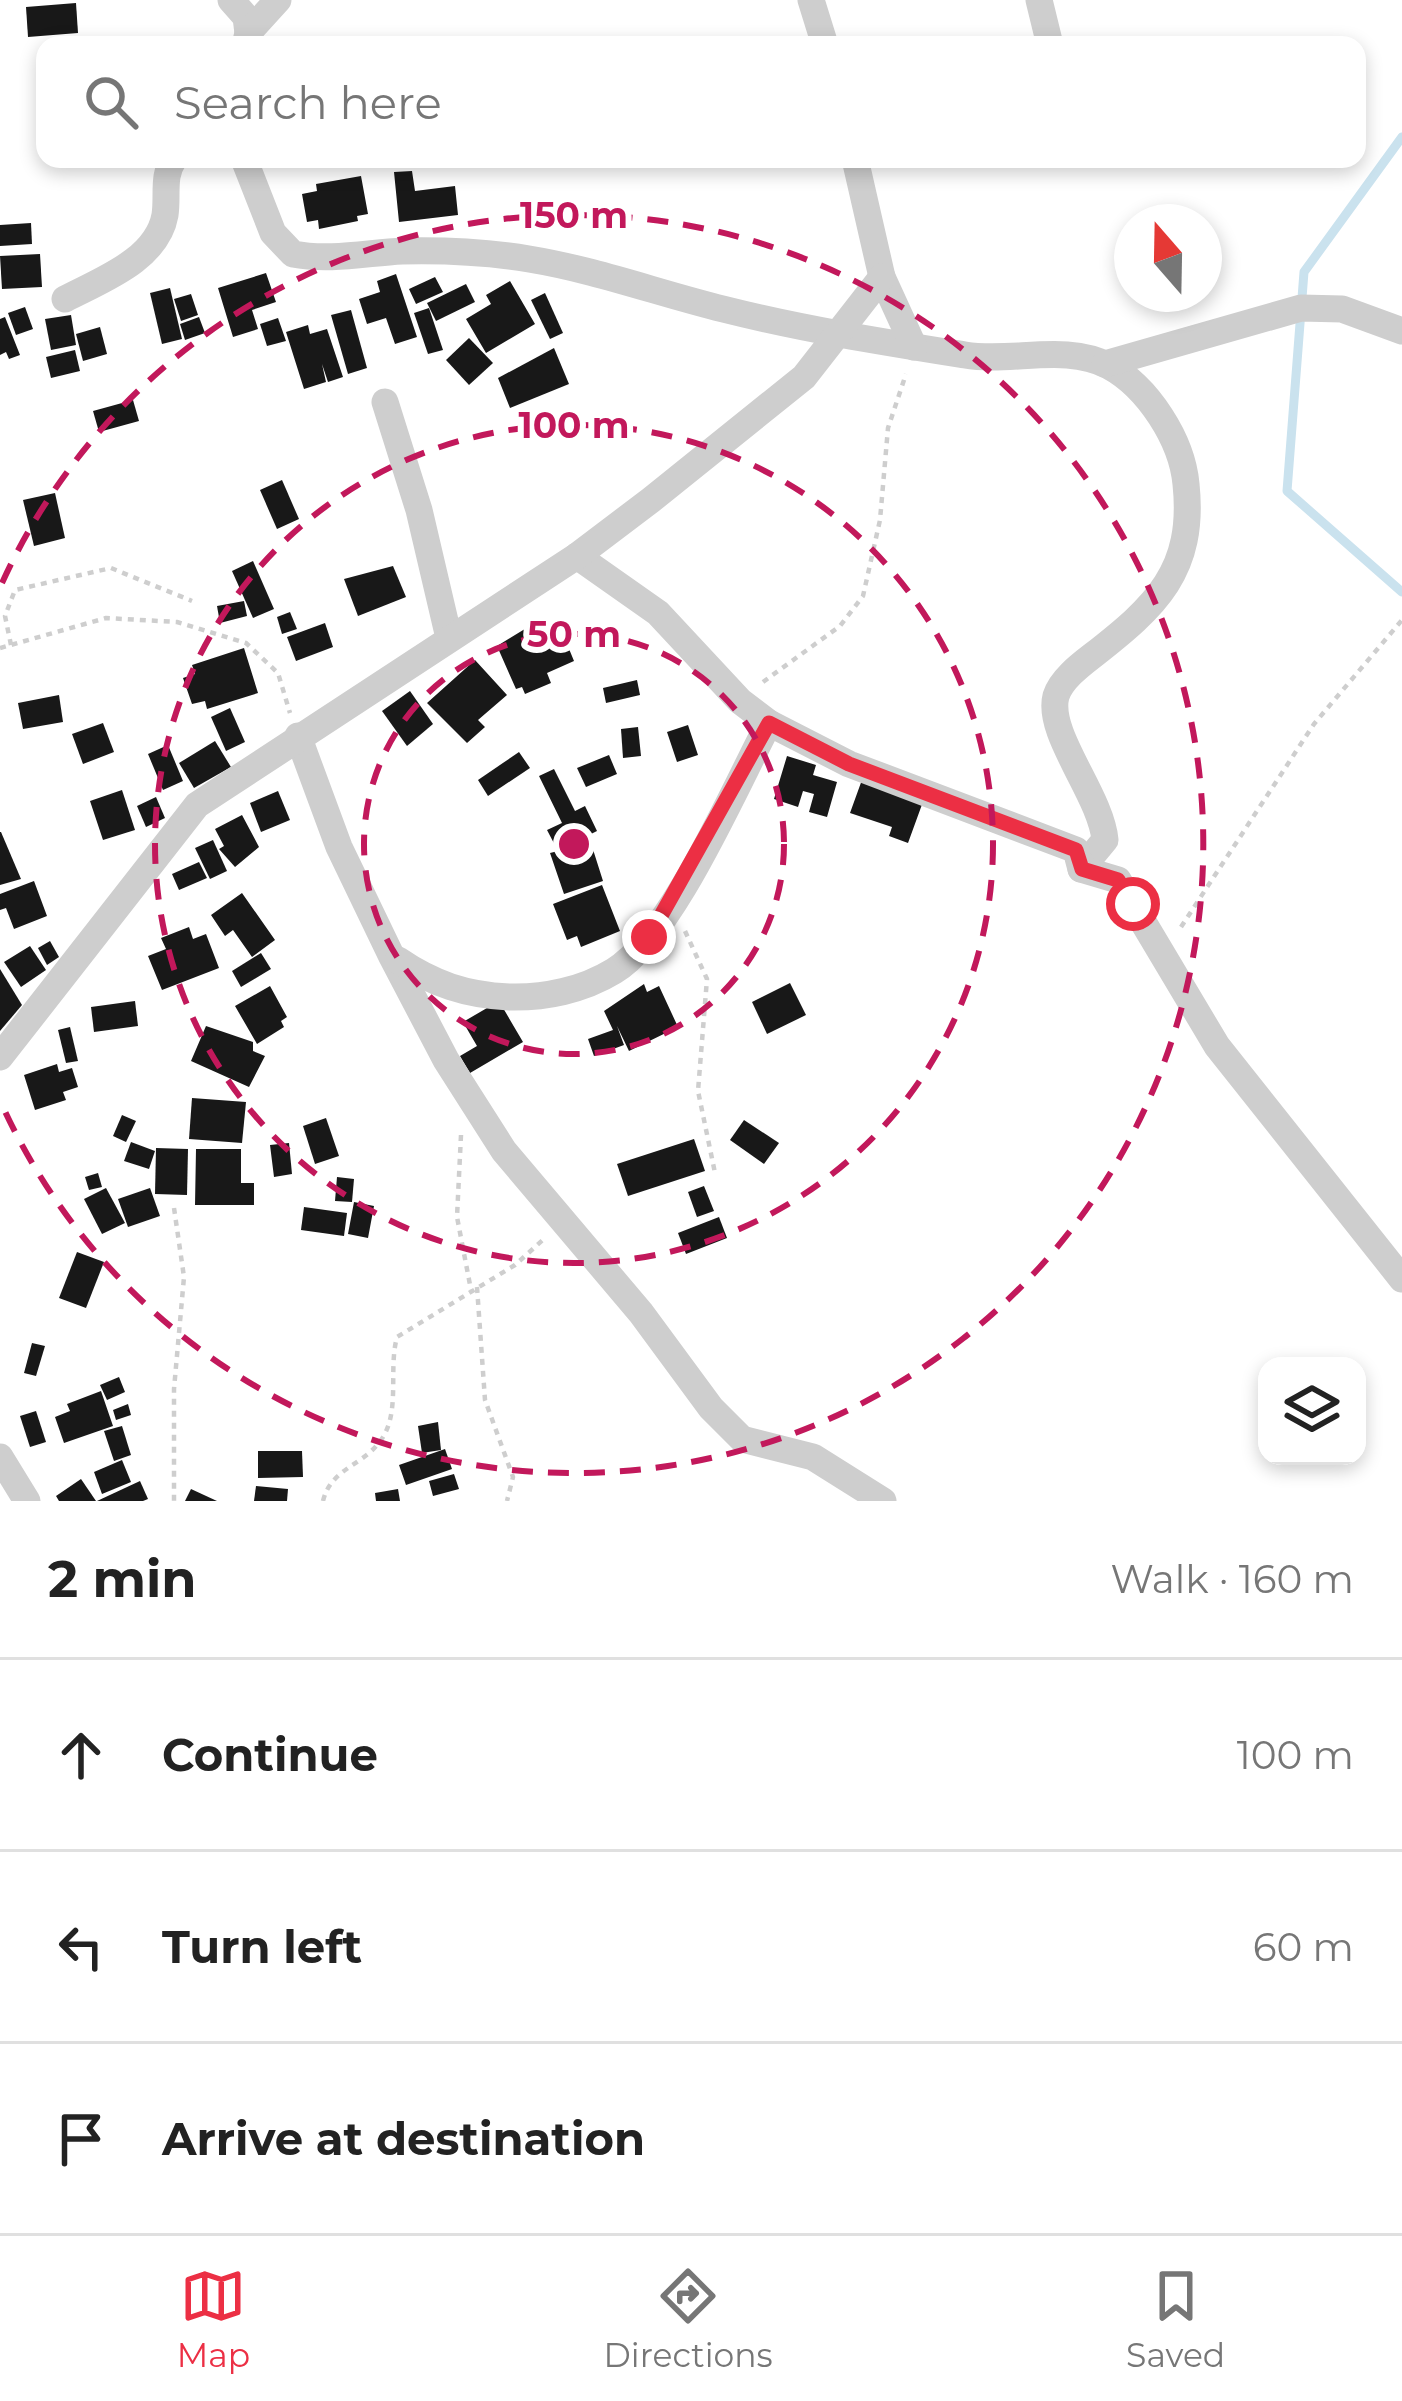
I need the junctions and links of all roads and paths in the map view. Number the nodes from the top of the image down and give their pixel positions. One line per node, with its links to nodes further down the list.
1 (232, 0): 5 (street)
2 (278, 0): 6 (street)
3 (812, 0): 7 (street)
4 (1039, 0): 8 (street)
5 (246, 36)
6 (248, 36)
7 (822, 36)
8 (1048, 36)
9 (168, 168): 13 (street)
10 (248, 168): 15 (street)
11 (857, 168): 12 (street)
12 (882, 277): 15 (street); 16 (street)
13 (65, 299)
14 (1402, 331): 17 (street)
15 (838, 332): 16 (street); 19 (street)
16 (914, 347): 17 (street); 25 (path)
17 (1105, 364): 28 (street)
18 (385, 402): 22 (street)
19 (577, 556): 22 (street); 25 (street)
20 (192, 601): 23 (path)
21 (1402, 620): 31 (path)
22 (449, 638): 27 (street)
23 (11, 645): 24 (path); 27 (path)
24 (0, 648)
25 (740, 701): 26 (street)
26 (769, 723): 28 (street); 29 (street)
27 (298, 736): 30 (street); 32 (street)
28 (1082, 869): 31 (street)
29 (670, 905): 30 (street); 34 (path)
30 (391, 955): 33 (street)
31 (1161, 956): 37 (street)
32 (0, 1057)
33 (472, 1103): 36 (street); 38 (path)
34 (716, 1173)
35 (174, 1208): 41 (path)
36 (563, 1222): 38 (path); 44 (street)
37 (1402, 1279)
38 (474, 1288): 42 (path); 43 (path)
39 (0, 1457): 40 (street)
40 (27, 1501)
41 (174, 1501)
42 (322, 1501)
43 (507, 1501)
44 (883, 1501)

